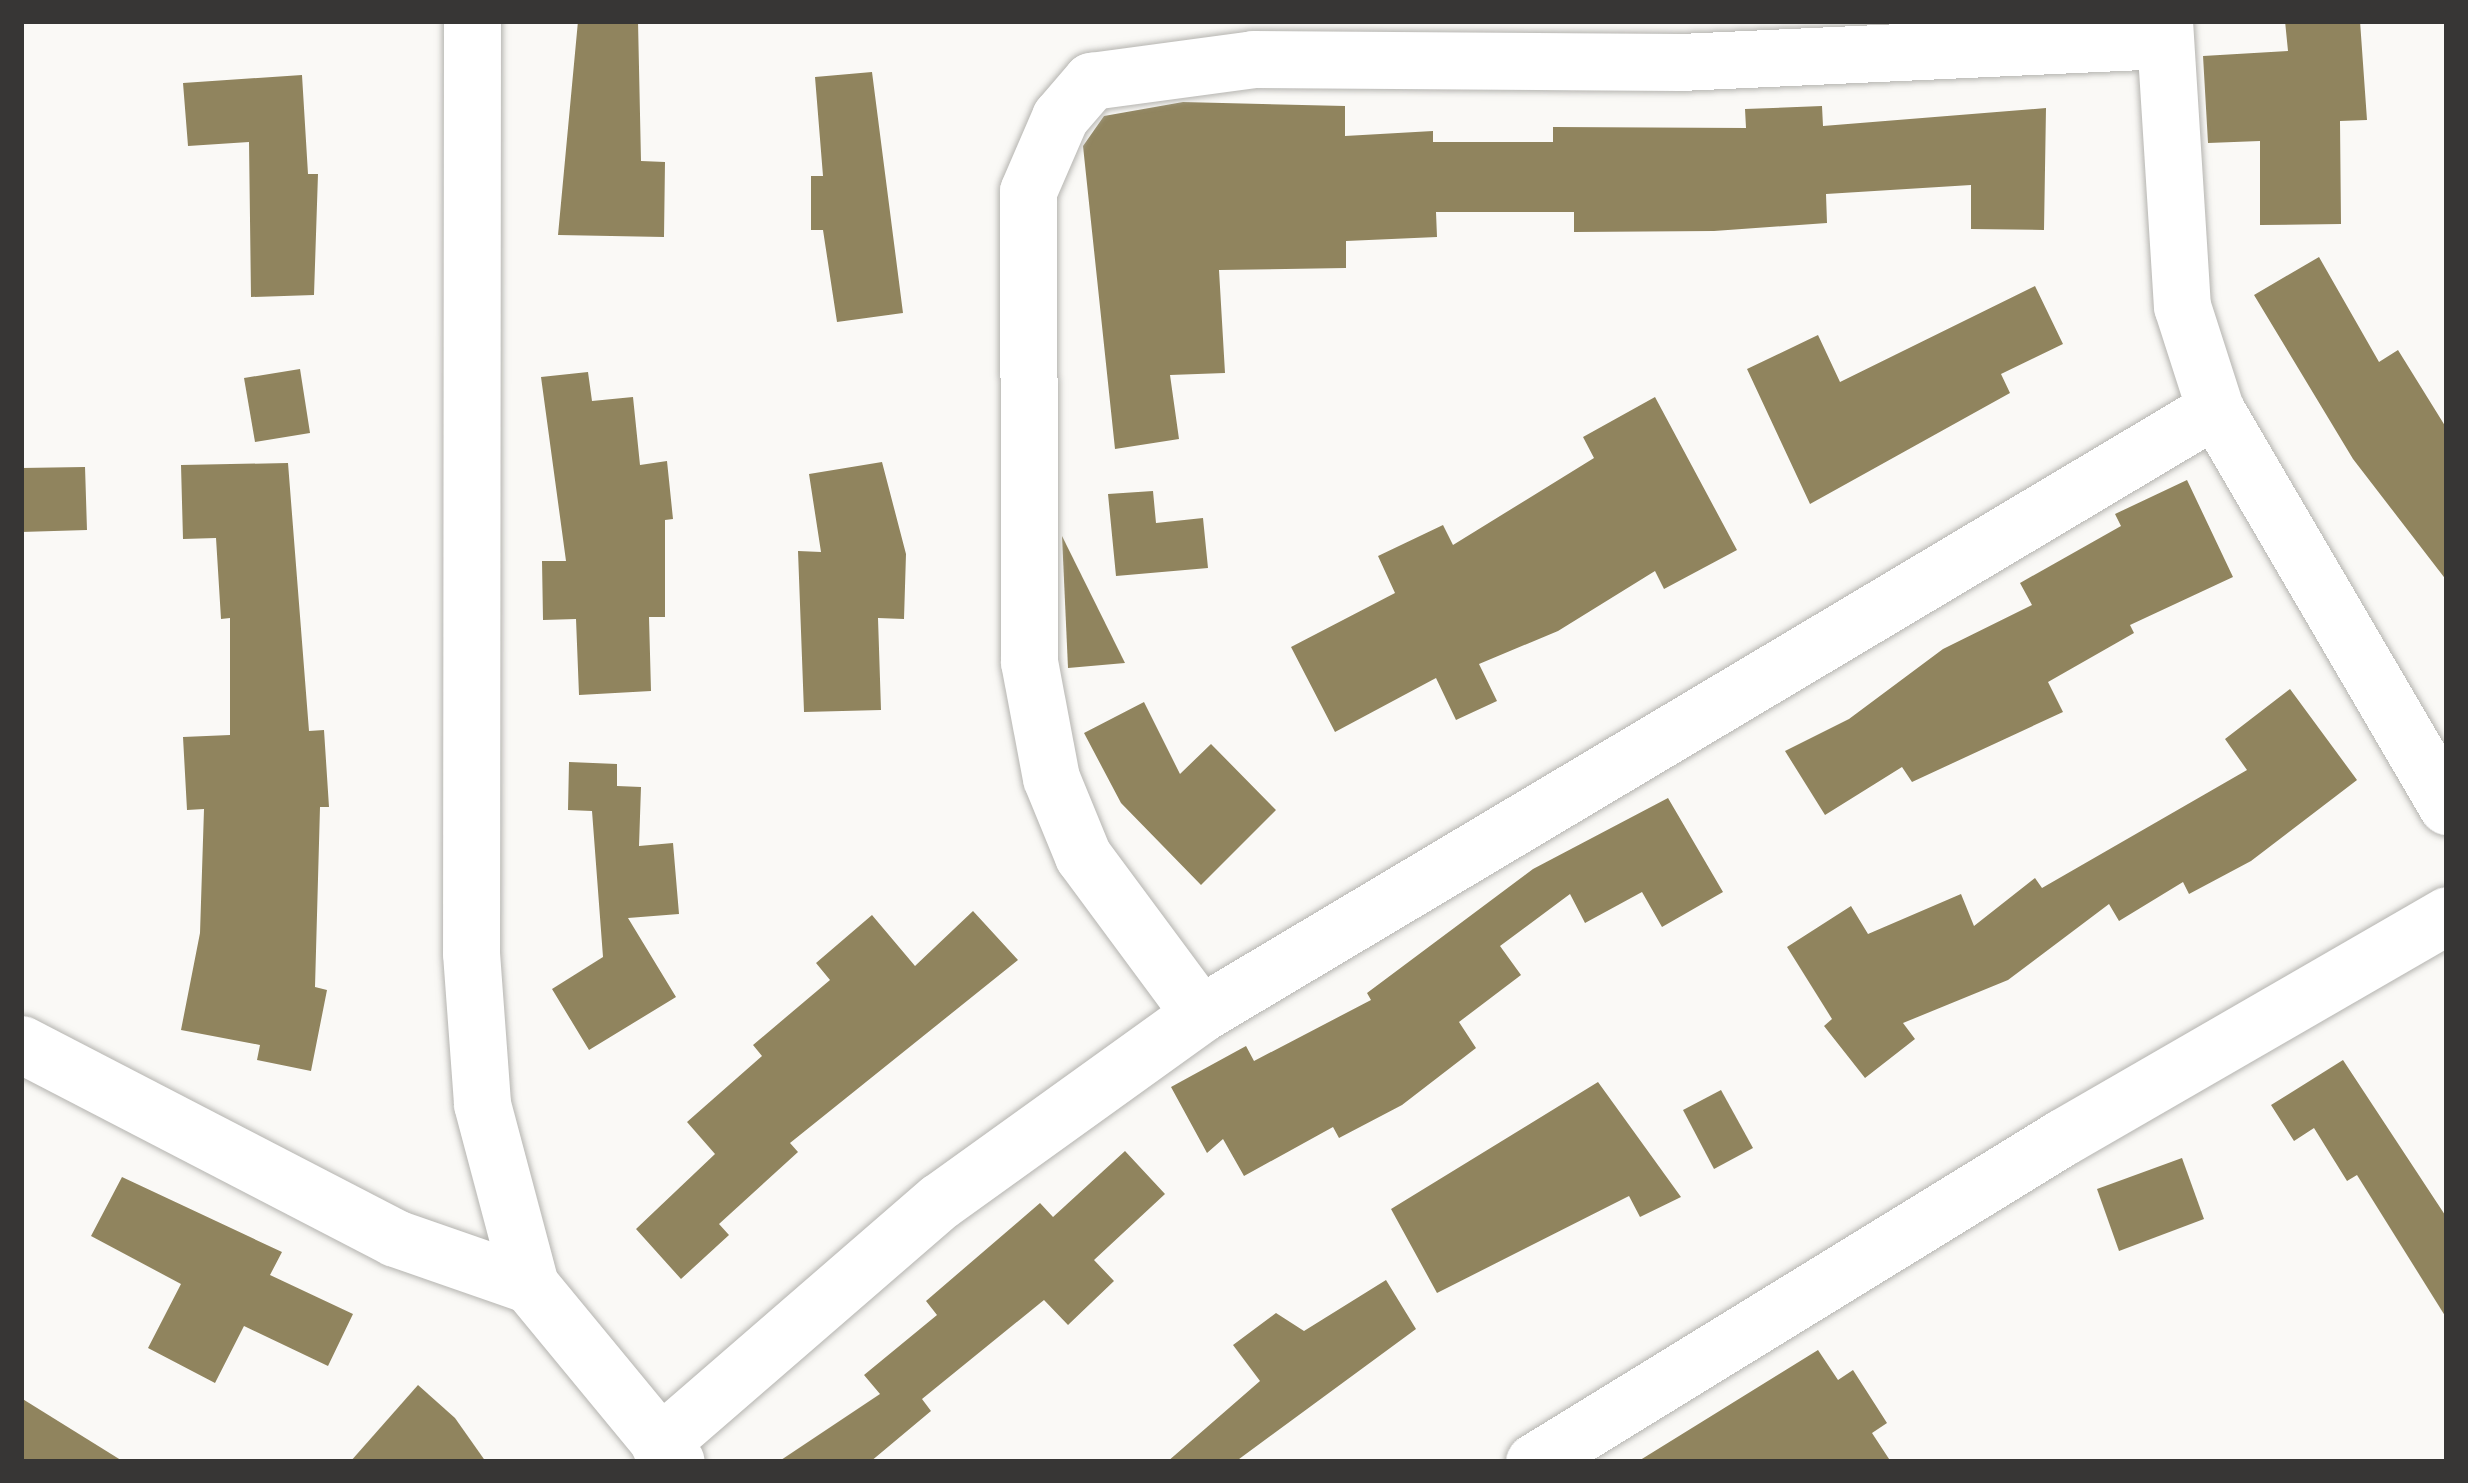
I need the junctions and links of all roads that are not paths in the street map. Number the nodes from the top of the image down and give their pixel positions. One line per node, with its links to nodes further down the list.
1 (472, 21): 8 (street)
2 (2163, 31): 3 (street); 6 (street)
3 (2215, 409): 4 (street); 6 (street)
4 (2447, 806)
5 (2447, 915): 10 (street)
6 (1200, 1014): 9 (street)
7 (21, 1044): 8 (street)
8 (530, 1286): 9 (street)
9 (667, 1453)
10 (1534, 1462)

